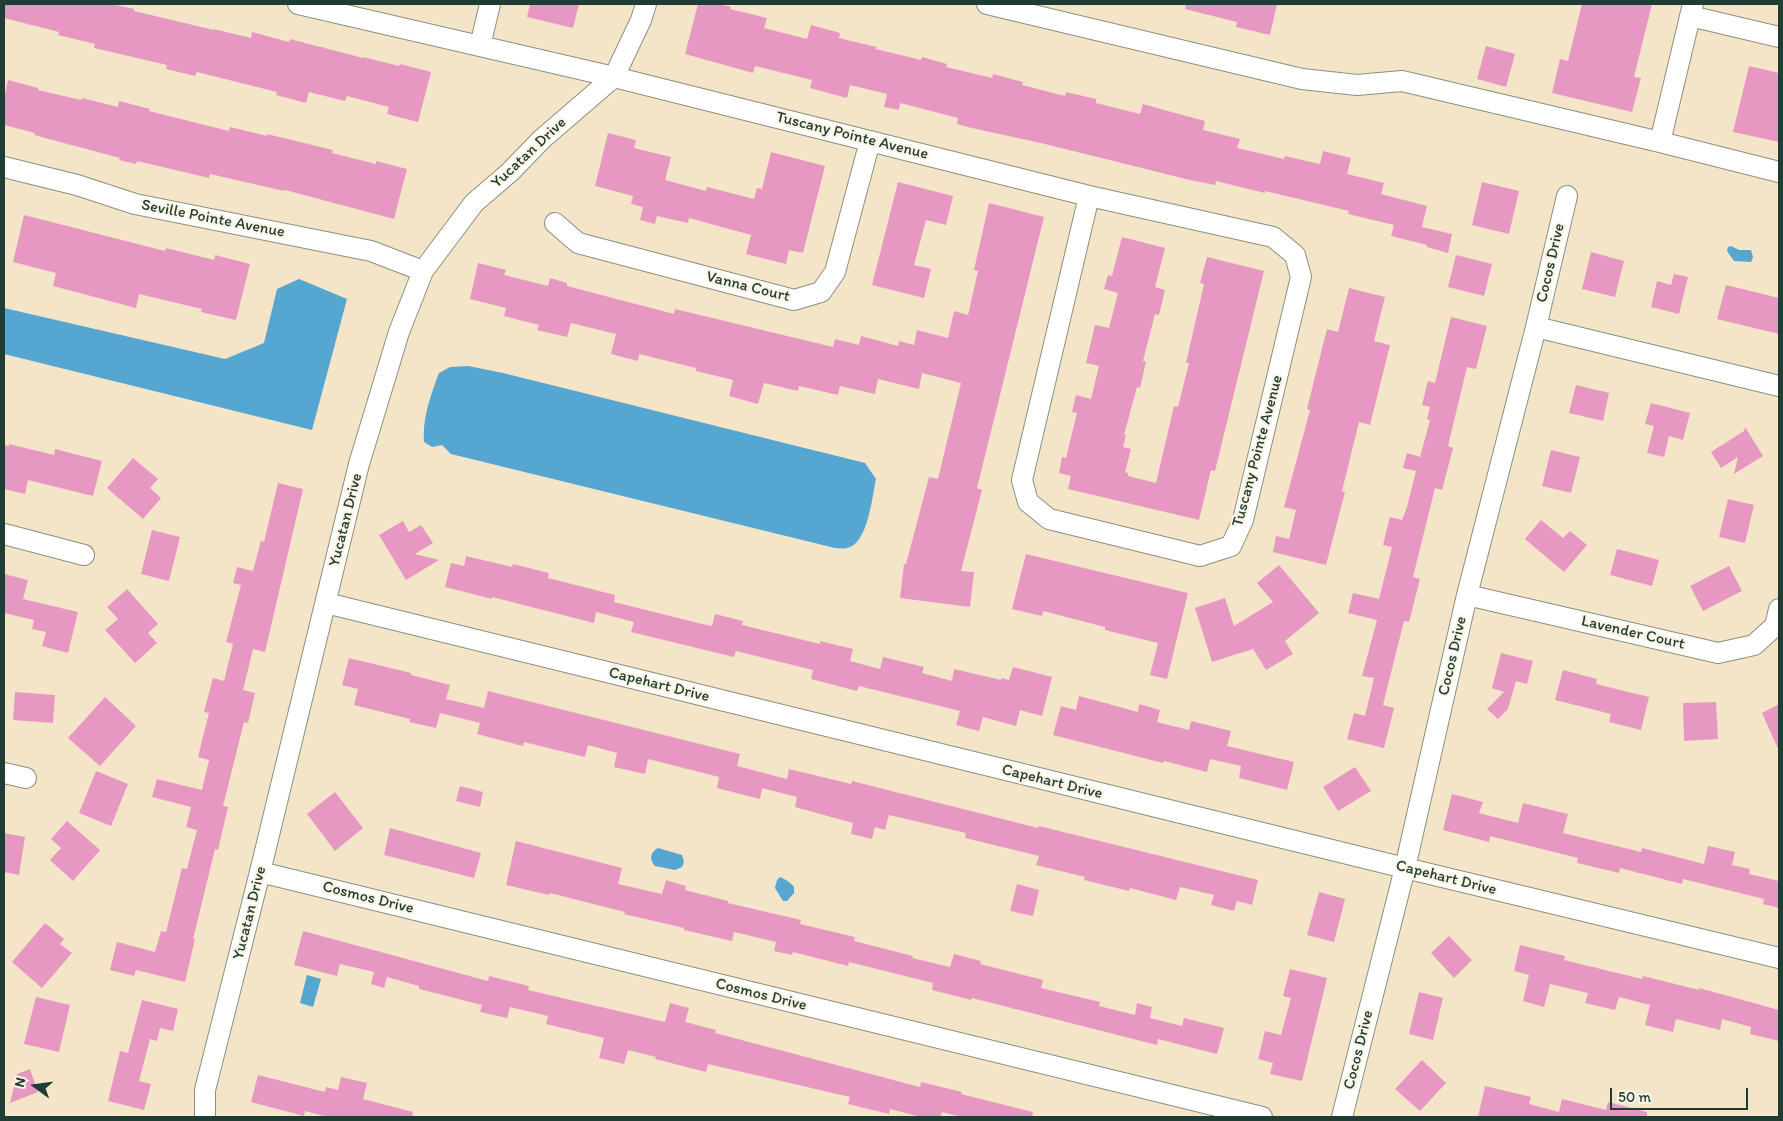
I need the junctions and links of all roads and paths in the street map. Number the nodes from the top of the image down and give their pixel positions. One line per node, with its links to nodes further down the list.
1 (298, 4): 7 (street)
2 (490, 4): 7 (street)
3 (646, 4): 8 (street, Yucatan Drive)
4 (987, 4): 10 (street)
5 (1691, 10): 6 (street); 10 (street)
6 (1779, 38)
7 (480, 46): 8 (street)
8 (614, 77): 9 (street, Tuscany Pointe Avenue); 16 (street, Yucatan Drive)
9 (870, 141): 13 (street, Tuscany Pointe Avenue); 15 (street, Vanna Court)
10 (1660, 142): 12 (street)
11 (4, 167): 16 (street, Seville Pointe Avenue)
12 (1779, 172)
13 (1089, 196): 13 (street, Tuscany Pointe Avenue)
14 (1567, 196): 17 (street, Cocos Drive)
15 (555, 222)
16 (422, 271): 22 (street, Yucatan Drive)
17 (1536, 327): 18 (street); 21 (street, Cocos Drive)
18 (1779, 386)
19 (4, 534): 20 (street)
20 (84, 555)
21 (1467, 595): 23 (street, Lavender Court); 26 (street, Cocos Drive)
22 (326, 603): 26 (street, Capehart Drive); 27 (street, Yucatan Drive)
23 (1779, 609)
24 (4, 773): 25 (street)
25 (26, 778)
26 (1404, 868): 28 (street, Capehart Drive); 31 (street, Cocos Drive)
27 (260, 872): 29 (street, Yucatan Drive); 30 (street, Cosmos Drive)
28 (1779, 958)
29 (205, 1117)
30 (1262, 1117)
31 (1342, 1117)

